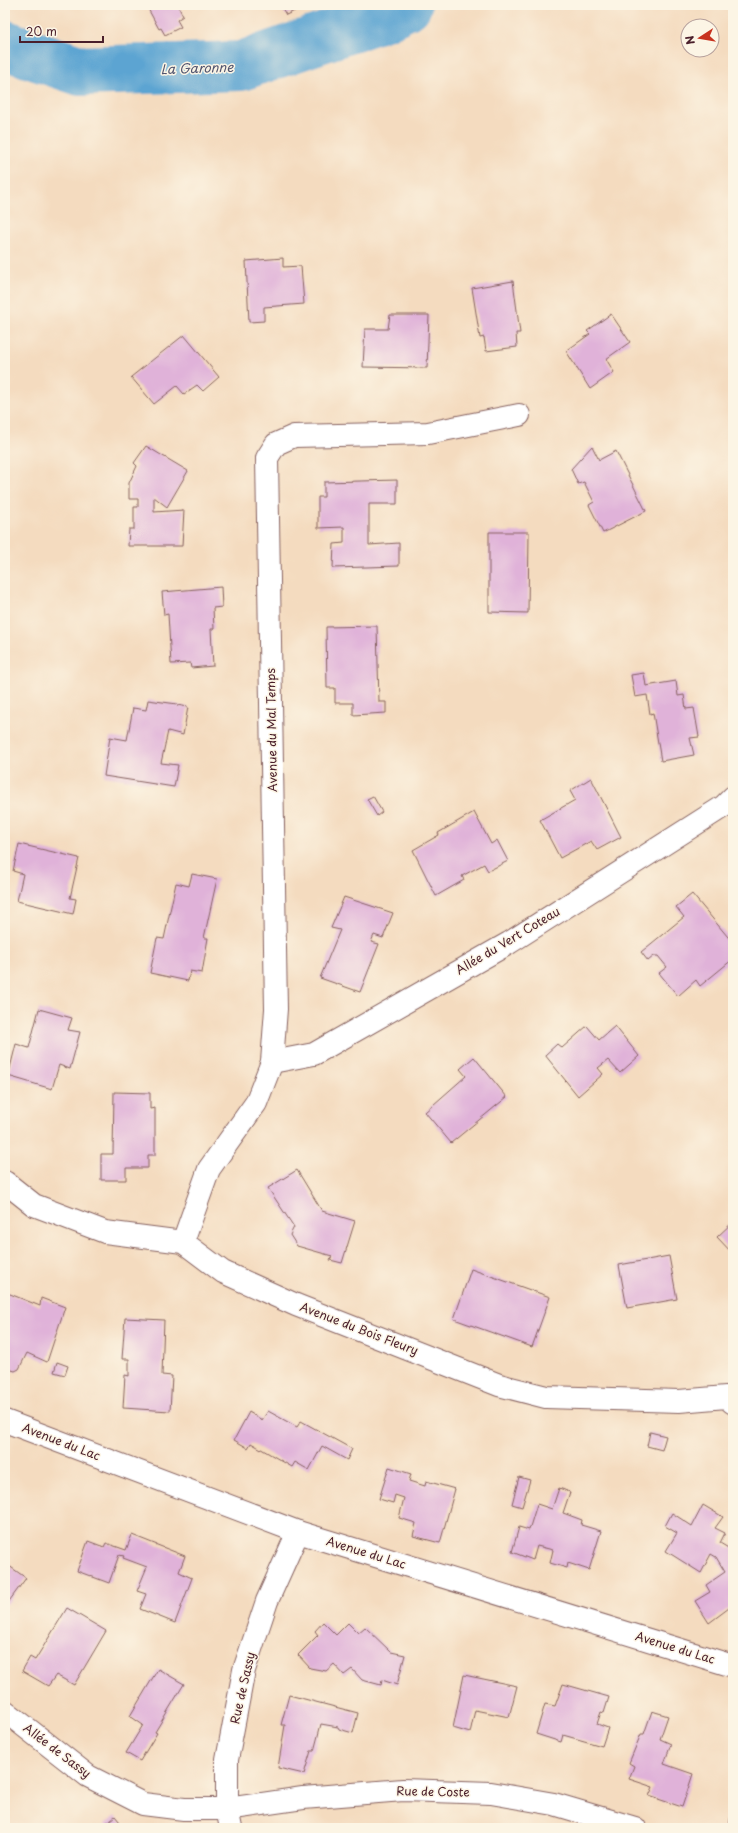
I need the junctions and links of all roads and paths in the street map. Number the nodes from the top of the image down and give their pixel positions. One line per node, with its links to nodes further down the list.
1 (519, 415): 3 (street, Avenue du Mal Temps)
2 (733, 797): 3 (street, Allée du Vert Coteau)
3 (272, 1062): 5 (street, Avenue du Mal Temps)
4 (5, 1182): 5 (street, Avenue du Bois Fleury)
5 (183, 1242): 6 (street, Avenue du Bois Fleury)
6 (731, 1396)
7 (5, 1421): 8 (street, Avenue du Lac)
8 (298, 1532): 9 (street, Avenue du Lac); 11 (street, Rue de Sassy)
9 (733, 1666)
10 (5, 1711): 11 (street, Allée de Sassy)
11 (229, 1818): 12 (street, Rue de Coste)
12 (635, 1828)

